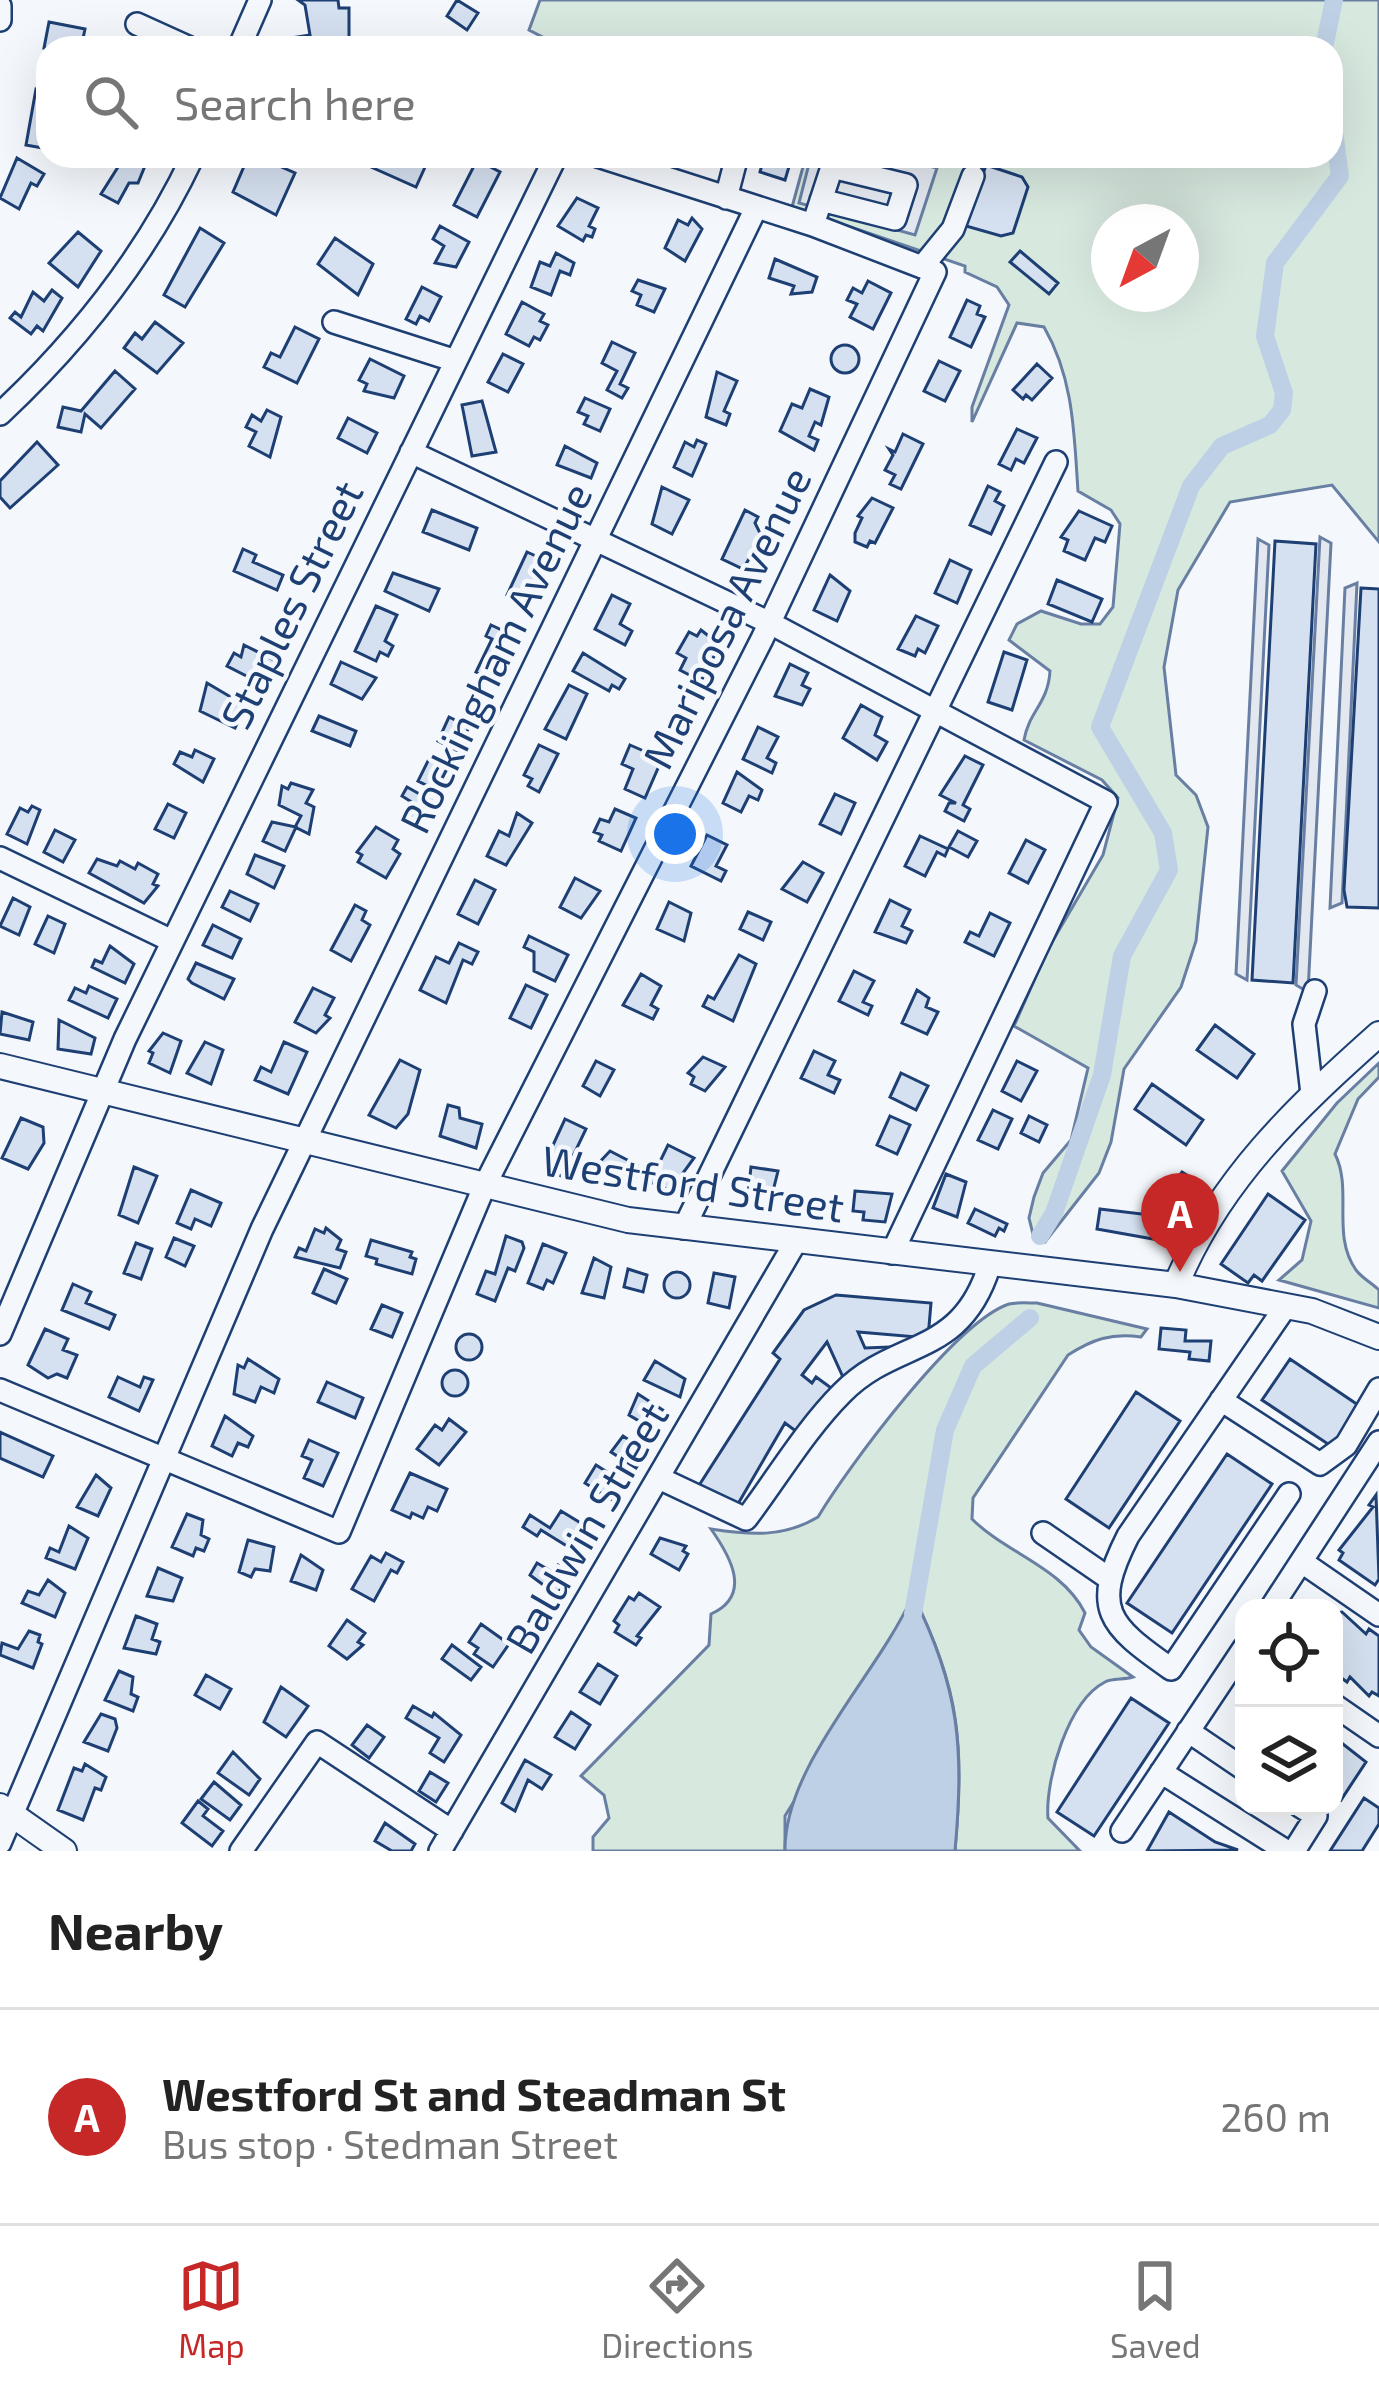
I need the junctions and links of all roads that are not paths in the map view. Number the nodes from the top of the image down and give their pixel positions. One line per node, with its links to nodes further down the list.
1 (260, 0): 6 (street)
2 (0, 6): 3 (street)
3 (0, 20)
4 (136, 24): 5 (street)
5 (163, 36)
6 (244, 36)
7 (186, 168): 19 (street)
8 (550, 168): 18 (street, Staples Street)
9 (635, 168): 12 (street)
10 (734, 168): 12 (street)
11 (973, 176): 16 (street, Mariposa Avenue)
12 (726, 198): 14 (street)
13 (821, 200): 15 (street)
14 (756, 208): 15 (street); 22 (street, Rockingham Avenue)
15 (813, 225): 16 (street)
16 (929, 269): 23 (street, Mariposa Avenue)
17 (334, 322): 18 (street)
18 (456, 361): 20 (street, Staples Street)
19 (0, 414)
20 (411, 452): 22 (street); 26 (street, Staples Street)
21 (1056, 462): 24 (street)
22 (596, 540): 23 (street); 32 (street, Rockingham Avenue)
23 (770, 623): 24 (street); 33 (street, Mariposa Avenue)
24 (938, 708): 34 (street); 36 (street)
25 (0, 858): 26 (street)
26 (172, 941): 30 (street, Staples Street)
27 (1315, 991): 31 (street)
28 (1379, 1034): 31 (main road)
29 (0, 1066): 30 (main road, Westford Street)
30 (103, 1092): 32 (main road, Westford Street); 40 (street, Staples Street)
31 (1312, 1094): 38 (main road)
32 (305, 1141): 33 (main road, Westford Street); 46 (street, Rockingham Avenue)
33 (484, 1187): 34 (main road, Westford Street); 46 (street, Mariposa Avenue)
34 (684, 1228): 35 (main road, Westford Street)
35 (795, 1243): 36 (main road, Westford Street); 47 (street, Baldwin Street)
36 (892, 1253): 37 (main road, Westford Street)
37 (990, 1264): 38 (main road, Westford Street); 47 (street)
38 (1176, 1285): 39 (main road, Westford Street)
39 (1286, 1306): 41 (main road, Westford Street); 44 (street)
40 (0, 1334)
41 (1379, 1337)
42 (0, 1390): 46 (street)
43 (1379, 1390): 44 (street)
44 (1221, 1400): 51 (street)
45 (1379, 1442): 50 (street)
46 (165, 1457): 60 (street, Rockingham Avenue)
47 (661, 1479): 63 (street, Baldwin Street)
48 (1289, 1494): 51 (street)
49 (1043, 1533): 51 (street)
50 (1302, 1562): 52 (street); 53 (street)
51 (1107, 1577)
52 (1277, 1599)
53 (1379, 1616)
54 (1235, 1661): 56 (street)
55 (1337, 1707): 57 (street)
56 (1188, 1731): 58 (street); 59 (street)
57 (1379, 1736)
58 (1235, 1763)
59 (1161, 1772): 62 (street); 67 (street)
60 (7, 1811): 64 (street, Rockingham Avenue); 65 (main road)
61 (1314, 1815): 67 (street)
62 (1121, 1831)
63 (446, 1841): 66 (street)
64 (0, 1843)
65 (64, 1851)
66 (242, 1851)
67 (1290, 1851)

